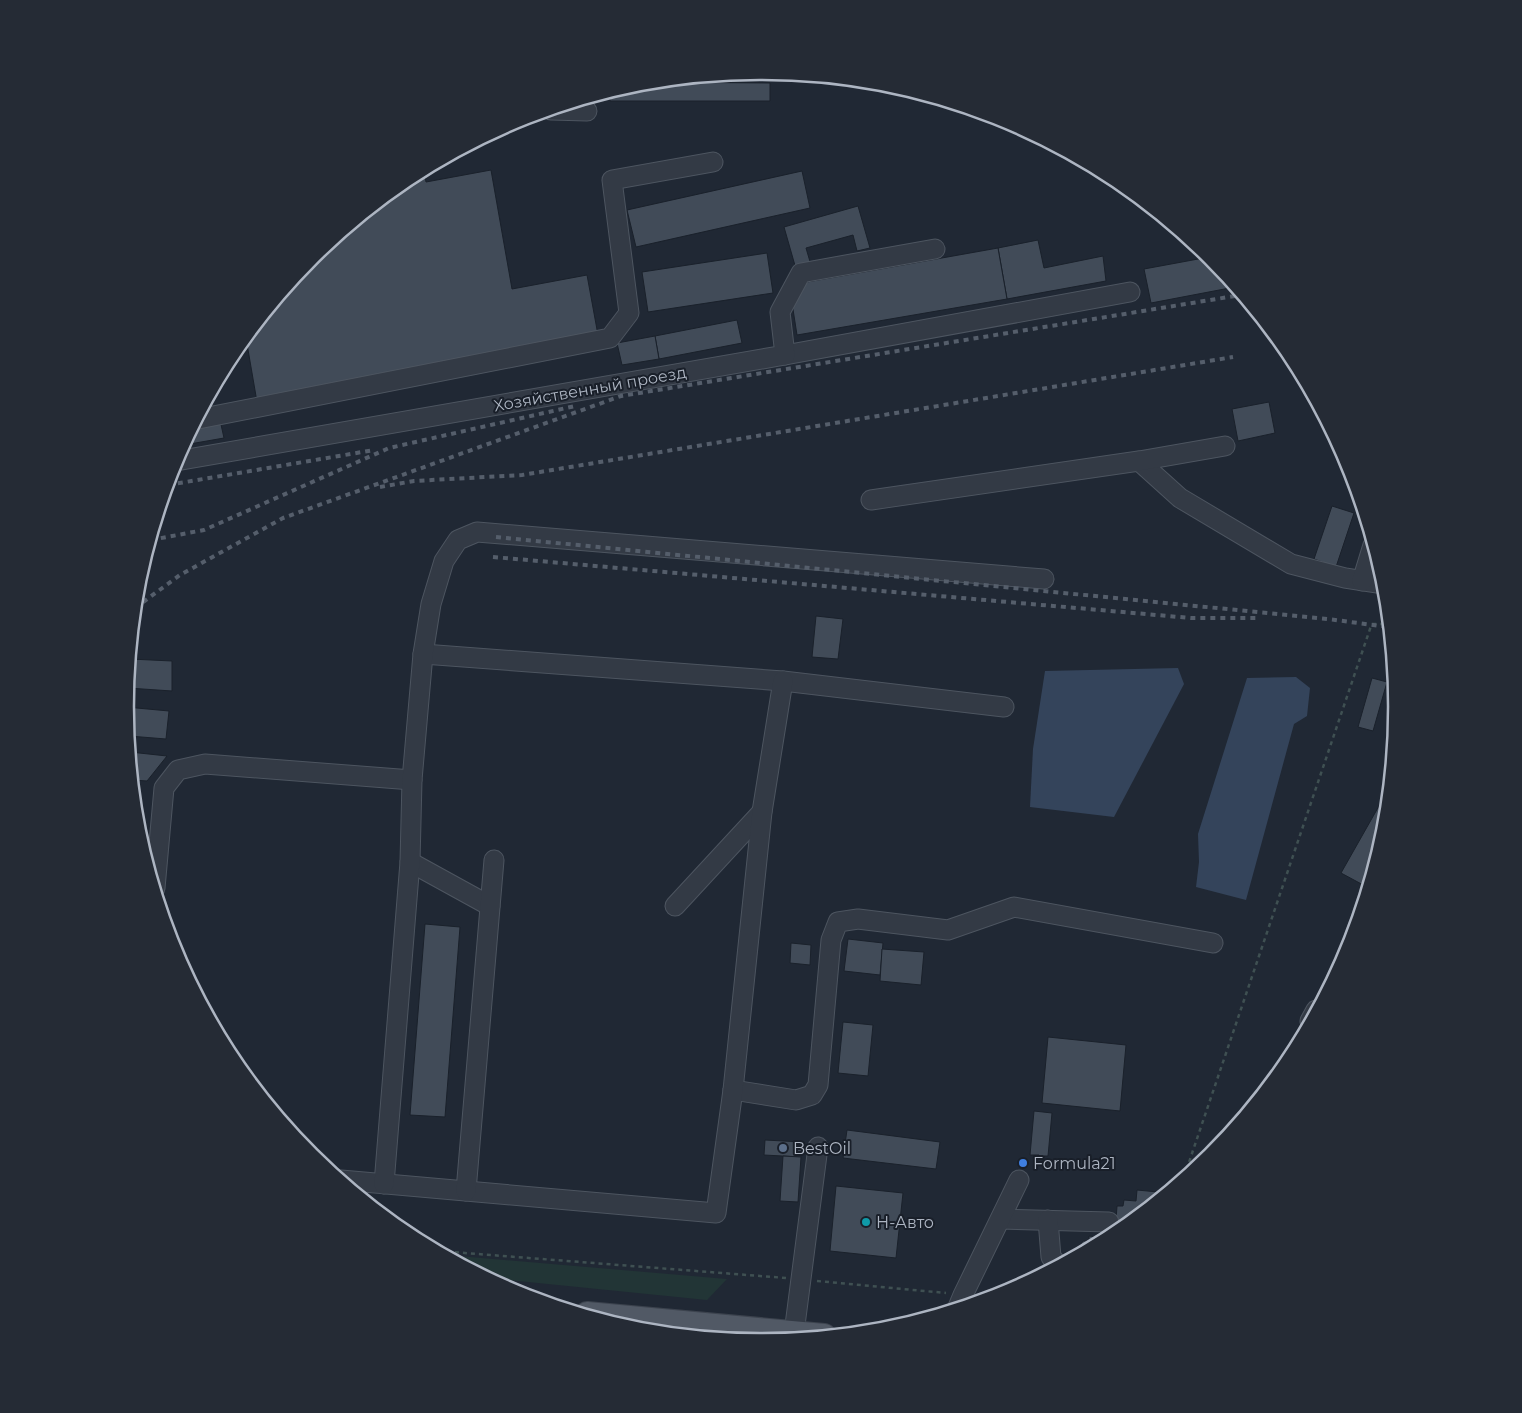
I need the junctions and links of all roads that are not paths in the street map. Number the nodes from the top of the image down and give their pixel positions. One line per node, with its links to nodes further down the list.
1 (568, 110): 2 (street)
2 (587, 111)
3 (713, 162): 7 (street)
4 (935, 249): 6 (street)
5 (1130, 292): 6 (street, Хозяйственный проезд)
6 (784, 355): 9 (street, Хозяйственный проезд)
7 (205, 418)
8 (1225, 446): 10 (street)
9 (185, 459)
10 (1139, 461): 11 (street); 14 (street)
11 (871, 500)
12 (1369, 558): 14 (street)
13 (1044, 579): 16 (street)
14 (1362, 581): 15 (street)
15 (1375, 583)
16 (423, 654): 17 (street); 19 (street)
17 (783, 681): 18 (street); 20 (street)
18 (1004, 707)
19 (412, 780): 22 (street); 23 (street)
20 (762, 812): 25 (street); 27 (street)
21 (494, 860): 24 (street)
22 (410, 862): 24 (street); 31 (street)
23 (157, 871)
24 (490, 906): 32 (street)
25 (675, 906)
26 (1213, 943): 27 (street)
27 (733, 1090): 32 (street)
28 (818, 1147): 40 (street)
29 (1019, 1180): 33 (street)
30 (352, 1181): 31 (street)
31 (384, 1184): 32 (street)
32 (466, 1191)
33 (1000, 1219): 34 (street); 37 (street)
34 (1048, 1220): 35 (street); 36 (street)
35 (1109, 1222)
36 (1053, 1260)
37 (953, 1300)
38 (622, 1317): 39 (main road)
39 (787, 1332)
40 (794, 1333)

